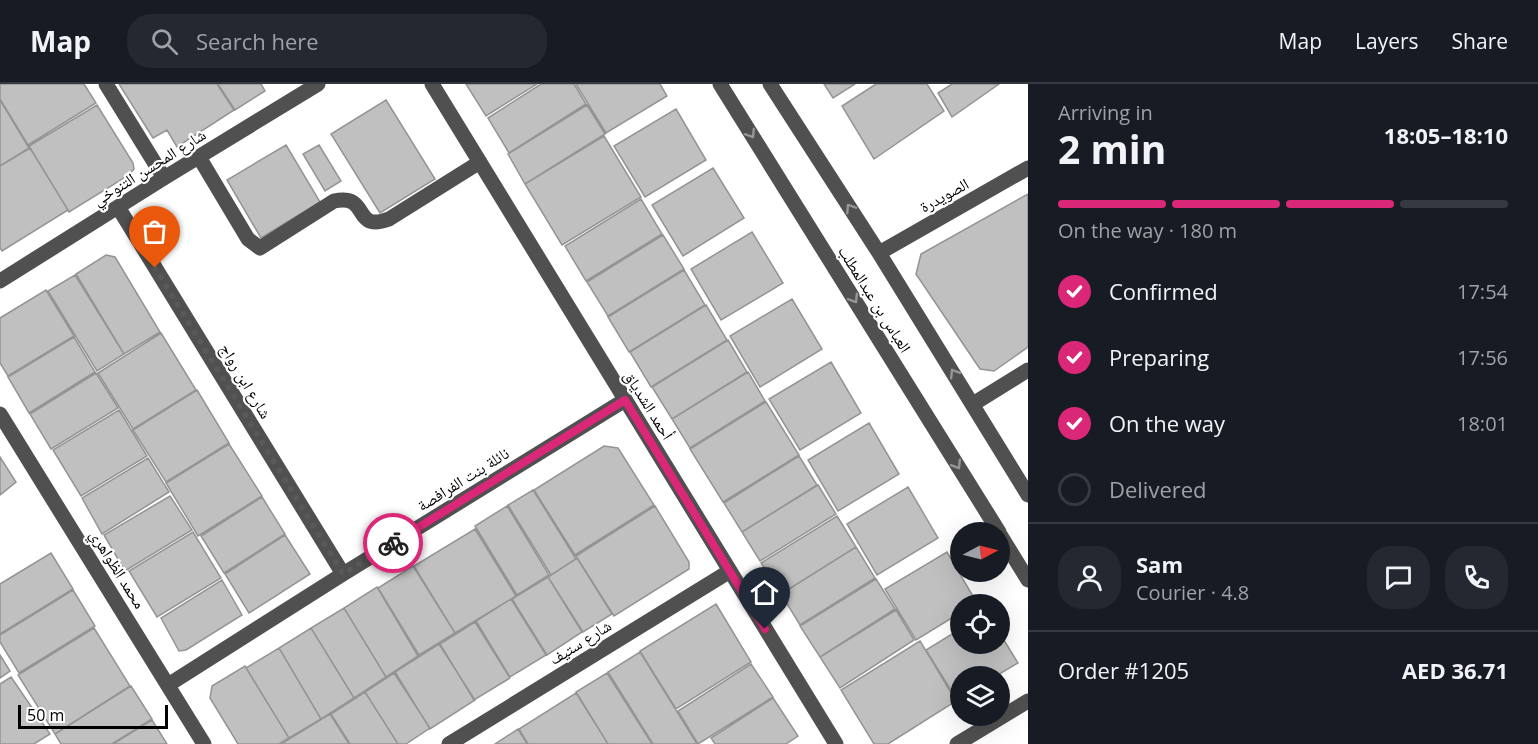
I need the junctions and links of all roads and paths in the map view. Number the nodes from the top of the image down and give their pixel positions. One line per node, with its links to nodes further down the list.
1 (106, 84): 9 (street)
2 (318, 84): 6 (street, شارع المحسن التنوخي)
3 (432, 84): 7 (street, أحمد الشدياق)
4 (720, 84): 18 (street, العباس بن عبدالمطلب, one-way to 18)
5 (770, 84): 11 (street, العباس بن عبدالمطلب, one-way to 5)
6 (199, 156): 7 (street); 9 (street, شارع المحسن التنوخي)
7 (480, 162): 14 (street, أحمد الشدياق)
8 (1028, 168): 11 (street, الصويدرة)
9 (164, 178): 10 (street, شارع المحسن التنوخي)
10 (118, 207): 12 (street, شارع المحسن التنوخي); 21 (street, شارع ابن رواج)
11 (879, 253): 15 (street, العباس بن عبدالمطلب, one-way to 11)
12 (0, 281)
13 (1028, 370): 15 (street)
14 (625, 400): 20 (street, أحمد الشدياق); 21 (street, نائلة بنت الفرافصة)
15 (973, 404): 17 (street, العباس بن عبدالمطلب)
16 (0, 414): 23 (street, محمد الظواهري)
17 (1028, 495)
18 (992, 522)
19 (1010, 551): 22 (street, العباس بن عبدالمطلب)
20 (730, 571): 26 (street, شارع ستيف); 27 (street, أحمد الشدياق)
21 (343, 574): 23 (street, نائلة بنت الفرافصة)
22 (1028, 580)
23 (168, 685): 25 (street, محمد الظواهري)
24 (1028, 700): 28 (street)
25 (204, 744)
26 (449, 744)
27 (836, 744)
28 (957, 744)

